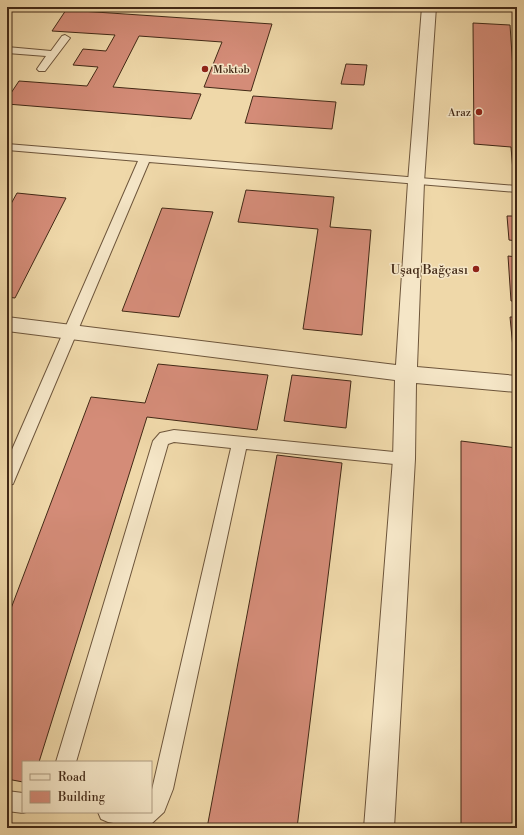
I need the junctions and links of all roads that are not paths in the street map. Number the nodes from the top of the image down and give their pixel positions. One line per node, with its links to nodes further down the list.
1 (429, 7): 8 (street)
2 (65, 38): 4 (lane)
3 (7, 50): 4 (lane)
4 (53, 54): 5 (lane)
5 (42, 69)
6 (7, 148): 7 (lane)
7 (145, 159): 8 (lane); 11 (lane)
8 (416, 182): 9 (lane); 12 (street)
9 (517, 189)
10 (7, 324): 11 (street)
11 (72, 331): 12 (street); 16 (lane)
12 (406, 374): 13 (street); 15 (street)
13 (517, 384)
14 (240, 443): 15 (lane); 17 (lane); 20 (lane)
15 (404, 459): 23 (street)
16 (7, 479)
17 (66, 761)
18 (7, 801): 19 (lane)
19 (22, 803)
20 (152, 809)
21 (114, 813): 22 (lane)
22 (148, 813)
23 (379, 828)

